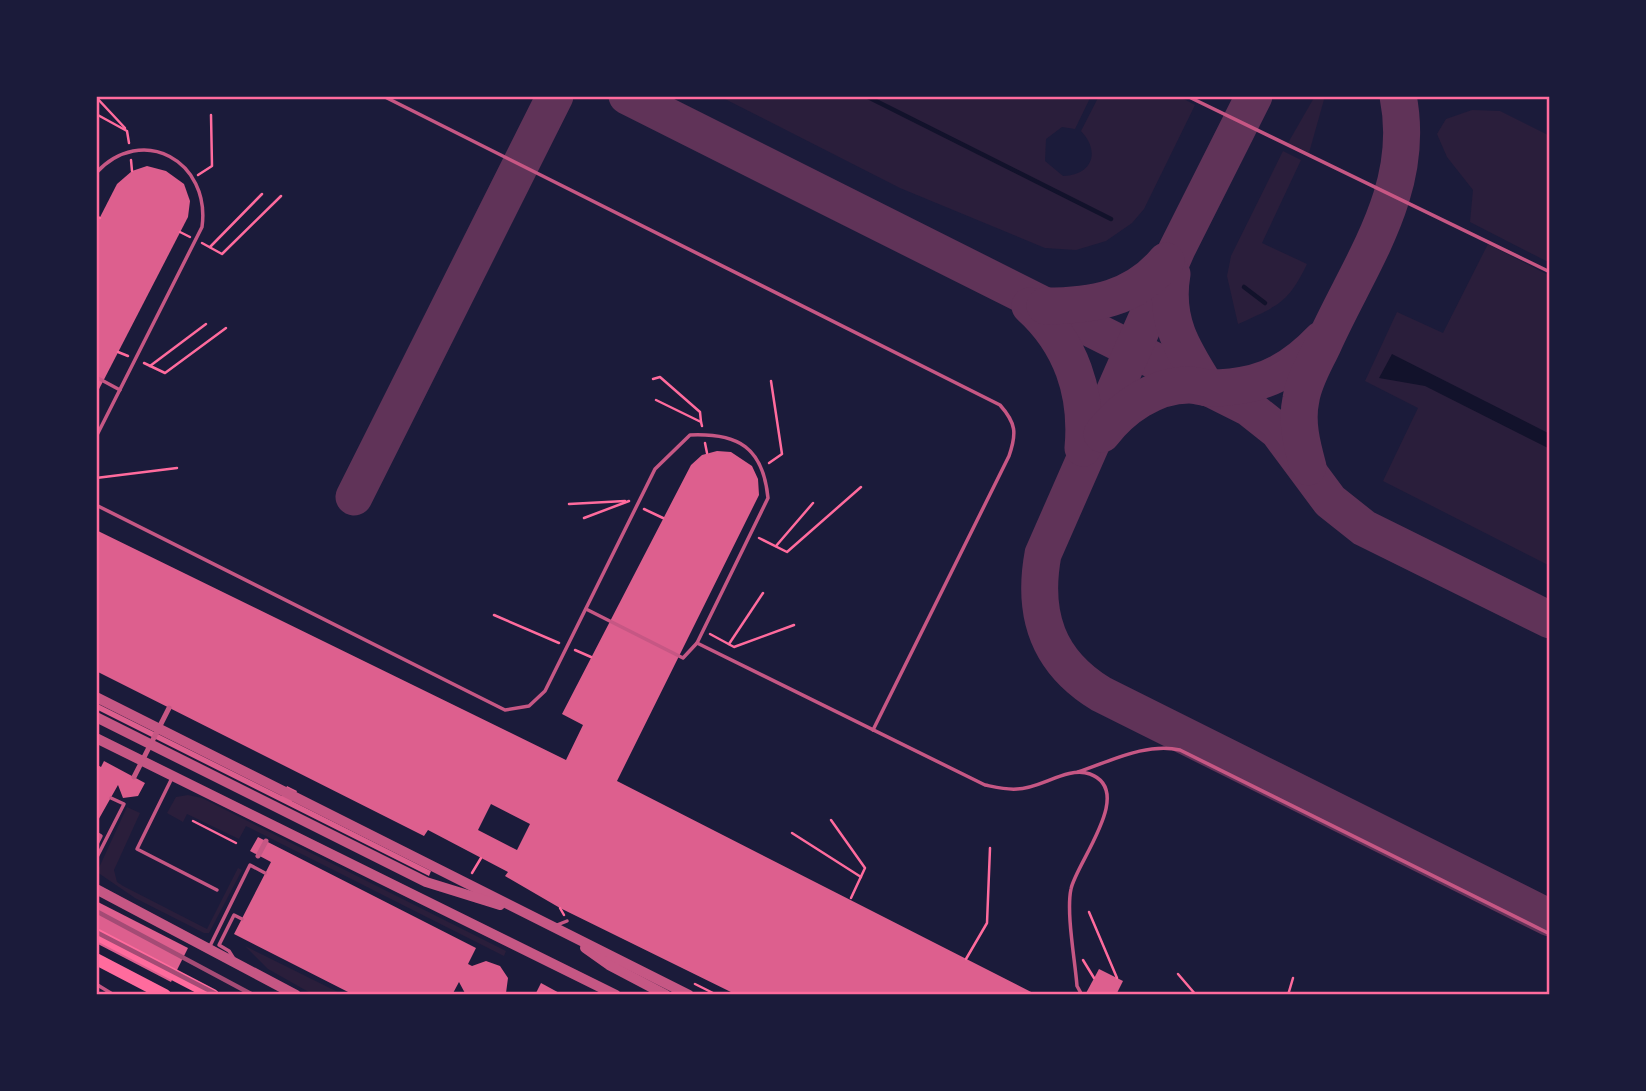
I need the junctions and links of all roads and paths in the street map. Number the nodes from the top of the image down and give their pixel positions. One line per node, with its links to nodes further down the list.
1 (383, 96): 52 (lane)
2 (1186, 96): 16 (lane)
3 (96, 97): 6 (path)
4 (96, 114): 6 (path)
5 (211, 115): 11 (path)
6 (127, 131): 7 (path)
7 (129, 144)
8 (130, 157): 9 (path)
9 (132, 171)
10 (96, 173): 26 (lane)
11 (193, 178)
12 (262, 194): 15 (path)
13 (281, 196): 15 (path)
14 (180, 232): 15 (path)
15 (210, 247)
16 (1550, 272)
17 (206, 324): 22 (path)
18 (226, 328): 22 (path)
19 (118, 352): 20 (path)
20 (129, 356)
21 (139, 361): 22 (path)
22 (150, 366)
23 (96, 377): 26 (lane)
24 (653, 379): 28 (path)
25 (771, 381): 31 (path)
26 (120, 390): 29 (lane)
27 (656, 400): 28 (path)
28 (701, 422): 30 (path)
29 (96, 437)
30 (707, 453)
31 (764, 467)
32 (177, 468): 33 (path)
33 (96, 478)
34 (861, 487): 40 (path)
35 (629, 501): 37 (path)
36 (813, 503): 40 (path)
37 (569, 504)
38 (96, 505): 42 (lane)
39 (755, 535): 40 (path)
40 (776, 547)
41 (763, 593): 47 (path)
42 (586, 609): 46 (lane); 46 (lane)
43 (494, 615): 48 (path)
44 (794, 625): 47 (path)
45 (707, 632): 47 (path)
46 (697, 643): 52 (lane)
47 (729, 645)
48 (591, 657)
49 (96, 695): 74 (street); 77 (street)
50 (169, 708): 56 (street)
51 (96, 718): 74 (street)
52 (873, 730): 54 (lane)
53 (96, 738): 55 (street)
54 (1074, 773): 79 (lane); 95 (lane)
55 (173, 776): 71 (lane); 92 (street)
56 (134, 777)
57 (111, 798): 67 (lane)
58 (831, 820): 69 (path)
59 (192, 821): 63 (path)
60 (96, 833): 64 (lane)
61 (792, 833): 69 (path)
62 (266, 841): 66 (street)
63 (236, 843)
64 (96, 846)
65 (990, 848): 82 (path)
66 (258, 856)
67 (96, 859)
68 (265, 873): 80 (lane)
69 (861, 877): 72 (path)
70 (98, 888): 80 (street)
71 (217, 890)
72 (851, 898)
73 (1089, 912): 85 (path)
74 (530, 914): 94 (street)
75 (242, 919): 83 (lane)
76 (567, 921): 77 (lane)
77 (555, 926): 93 (street)
78 (96, 934): 90 (highway)
79 (1550, 934)
80 (209, 948): 83 (street)
81 (96, 959): 89 (highway)
82 (967, 959)
83 (235, 961): 91 (street)
84 (1178, 974): 96 (path)
85 (1117, 978)
86 (1293, 978): 97 (path)
87 (96, 984): 88 (lane)
88 (114, 995)
89 (165, 995)
90 (213, 995)
91 (296, 995)
92 (616, 995)
93 (666, 995)
94 (689, 995)
95 (1082, 995)
96 (1196, 995)
97 (1288, 995)

